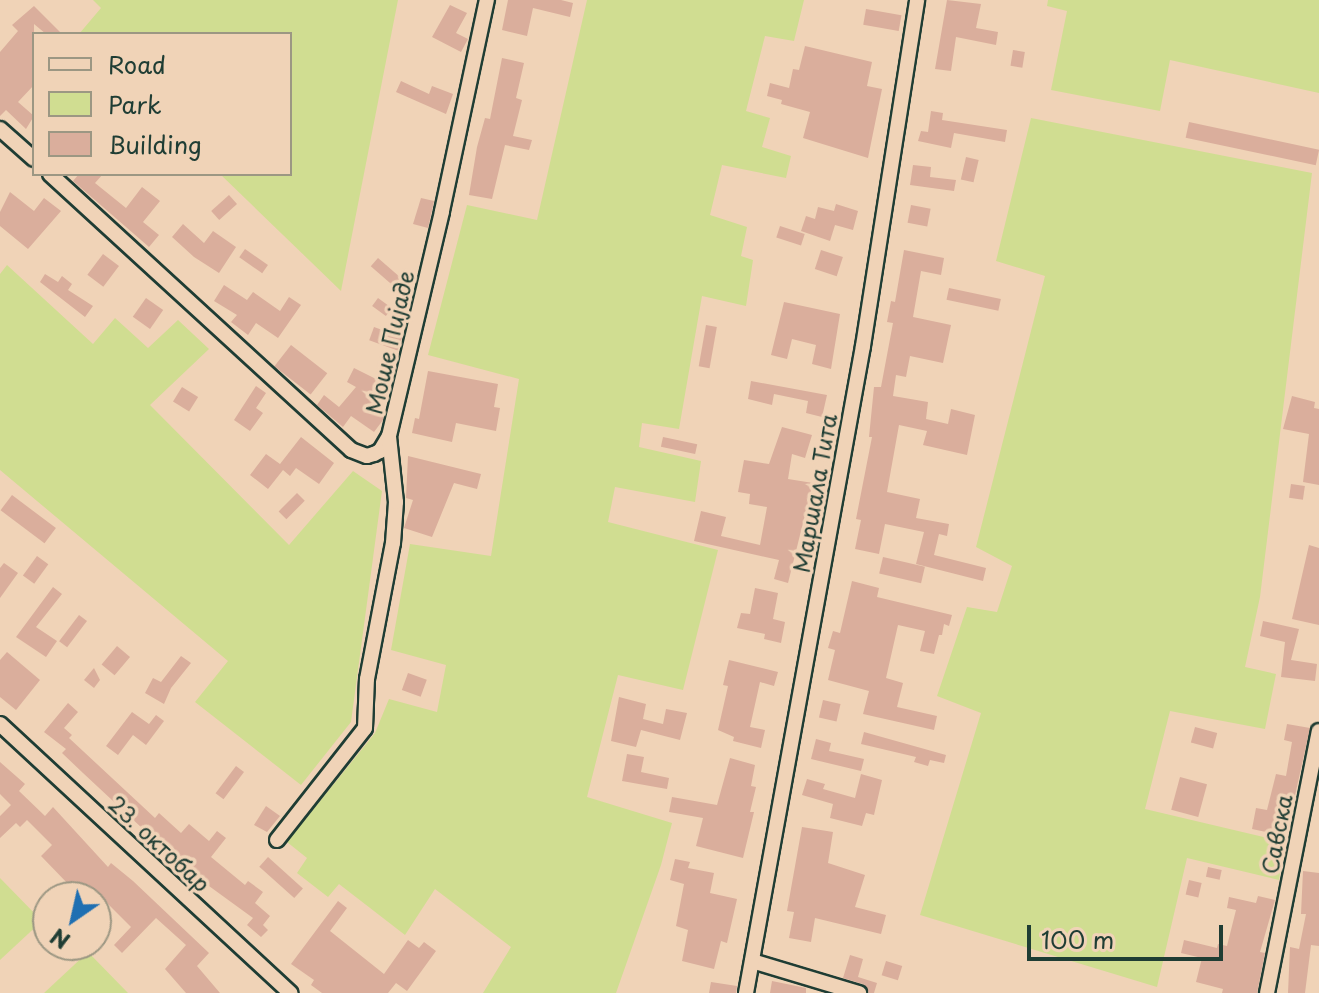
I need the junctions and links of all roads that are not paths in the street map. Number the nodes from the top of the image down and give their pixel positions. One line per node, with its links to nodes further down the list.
1 (487, 0): 6 (street, Моше Пијаде)
2 (917, 0): 10 (street, Маршала Тита)
3 (0, 129): 4 (street)
4 (32, 157)
5 (52, 176): 6 (street, Моше Пијаде)
6 (389, 436): 9 (street)
7 (0, 724): 11 (street, 23. октобар)
8 (1319, 731): 14 (street, Савска)
9 (277, 840)
10 (752, 961): 12 (street, Маршала Тита); 13 (street)
11 (290, 993)
12 (746, 993)
13 (859, 993)
14 (1267, 993)

